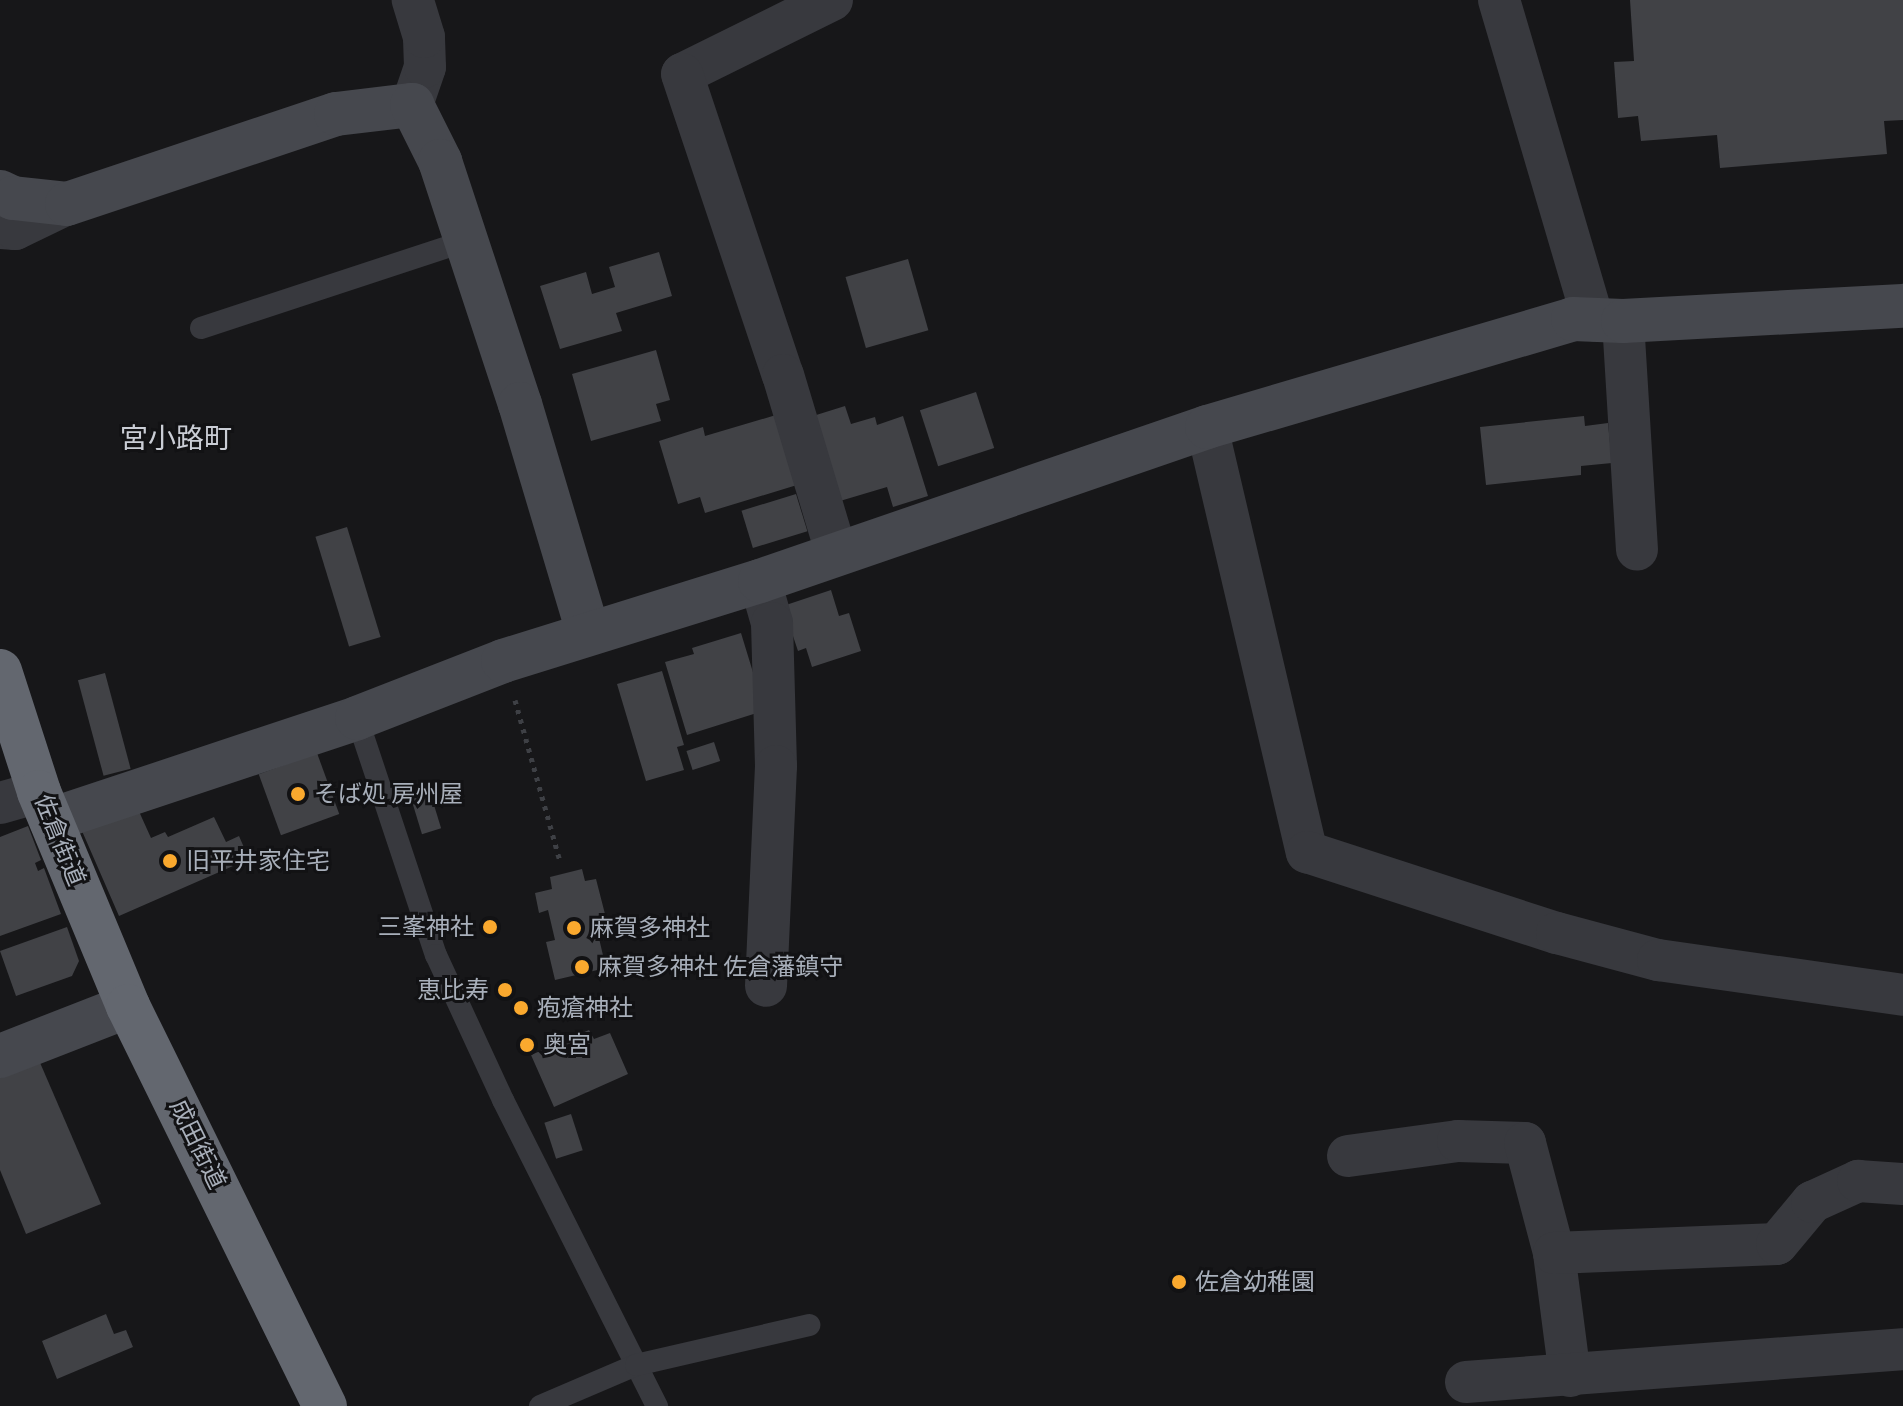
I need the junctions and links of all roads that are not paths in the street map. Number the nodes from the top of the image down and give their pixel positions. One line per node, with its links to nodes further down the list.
1 (413, 0): 4 (street)
2 (832, 0): 14 (street)
3 (1499, 0): 10 (street)
4 (412, 105): 6 (street); 8 (street)
5 (0, 192): 6 (street)
6 (67, 204): 7 (street)
7 (0, 228)
8 (465, 241): 11 (lane); 16 (street)
9 (1903, 306): 10 (street)
10 (1608, 321): 12 (street); 13 (street)
11 (201, 328)
12 (1207, 427): 14 (street); 21 (street)
13 (1637, 550)
14 (836, 552): 15 (street)
15 (760, 581): 16 (street); 20 (street)
16 (588, 632): 18 (street)
17 (0, 671): 19 (highway, 佐倉街道)
18 (357, 718): 19 (street); 29 (lane)
19 (30, 805): 22 (highway, 佐倉街道)
20 (766, 986)
21 (1903, 995)
22 (128, 1006): 23 (street); 32 (highway, 成田街道)
23 (0, 1056)
24 (1348, 1156): 26 (street)
25 (1903, 1184): 26 (street)
26 (1554, 1253): 30 (street)
27 (809, 1325): 29 (lane)
28 (1903, 1349): 30 (street)
29 (636, 1365): 33 (lane); 34 (lane)
30 (1570, 1376): 31 (street)
31 (1466, 1382)
32 (325, 1406)
33 (540, 1406)
34 (657, 1406)

